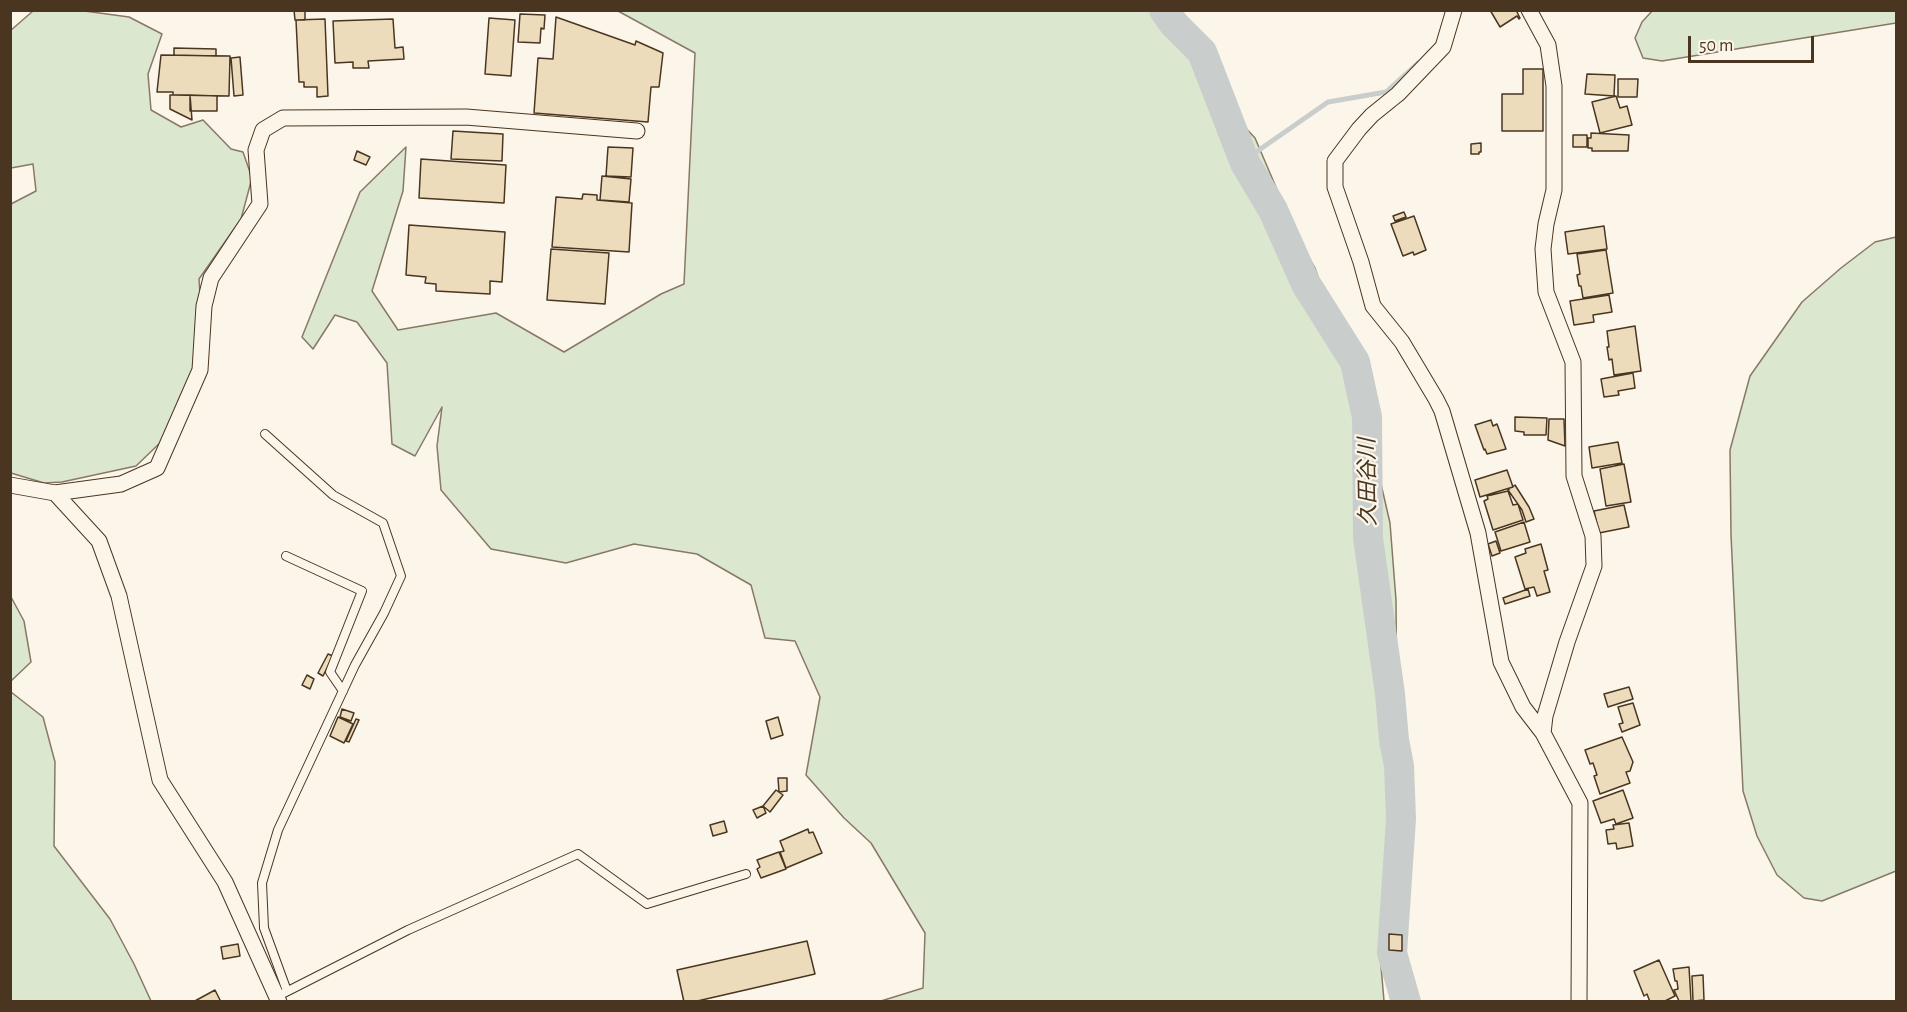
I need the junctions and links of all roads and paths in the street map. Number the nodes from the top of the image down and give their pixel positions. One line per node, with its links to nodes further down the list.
1 (1454, 10): 9 (street)
2 (1529, 10): 9 (street)
3 (637, 131): 6 (street)
4 (265, 434): 8 (lane)
5 (10, 485): 6 (street)
6 (55, 493): 11 (street)
7 (286, 556): 8 (lane)
8 (343, 691): 11 (lane)
9 (1543, 733): 12 (street)
10 (746, 874): 11 (lane)
11 (281, 996)
12 (1579, 1002)

